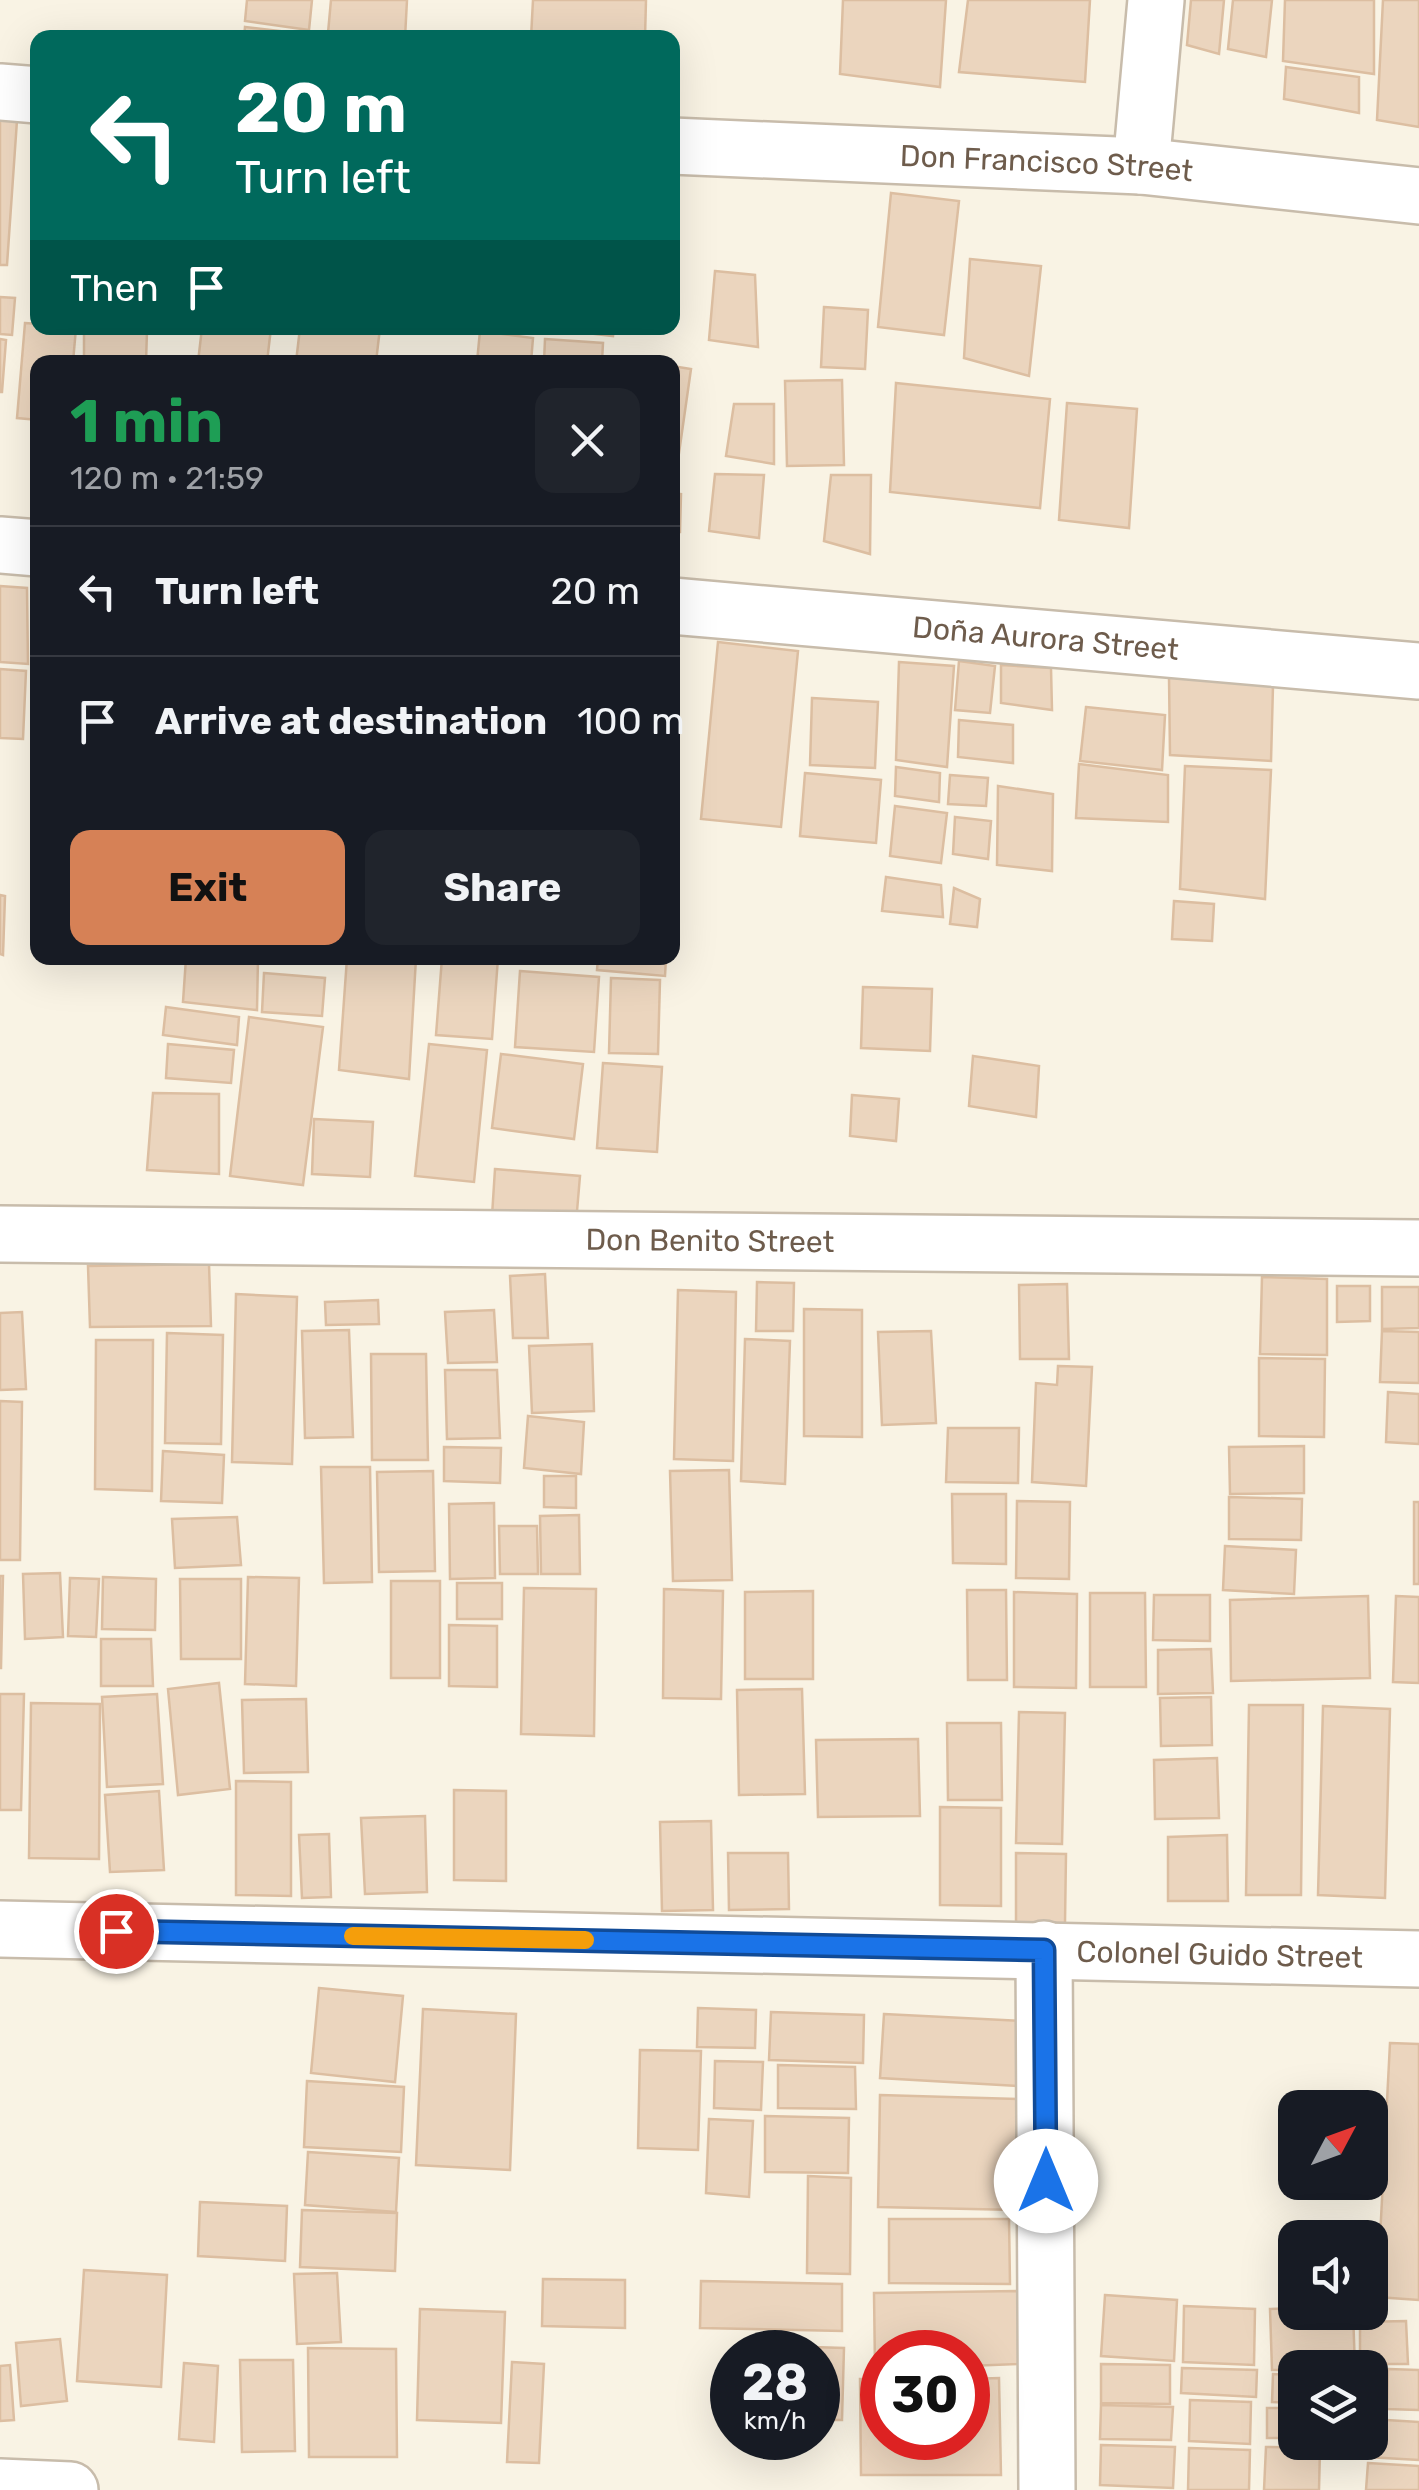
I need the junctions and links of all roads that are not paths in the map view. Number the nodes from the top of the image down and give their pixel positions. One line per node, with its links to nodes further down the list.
1 (1156, 0): 5 (street)
2 (0, 92): 3 (street)
3 (30, 94)
4 (680, 146): 5 (street, Don Francisco Street)
5 (1141, 166): 6 (street, Don Francisco Street)
6 (1419, 196)
7 (0, 544): 8 (street)
8 (30, 547)
9 (680, 607): 10 (street, Doña Aurora Street)
10 (1419, 671)
11 (0, 1234): 12 (street, Don Benito Street)
12 (1419, 1248)
13 (0, 1929): 14 (street, Colonel Guido Street)
14 (1044, 1950): 15 (street, Colonel Guido Street); 18 (street)
15 (1419, 1958)
16 (0, 2487): 17 (street)
17 (70, 2490)
18 (1047, 2490)

